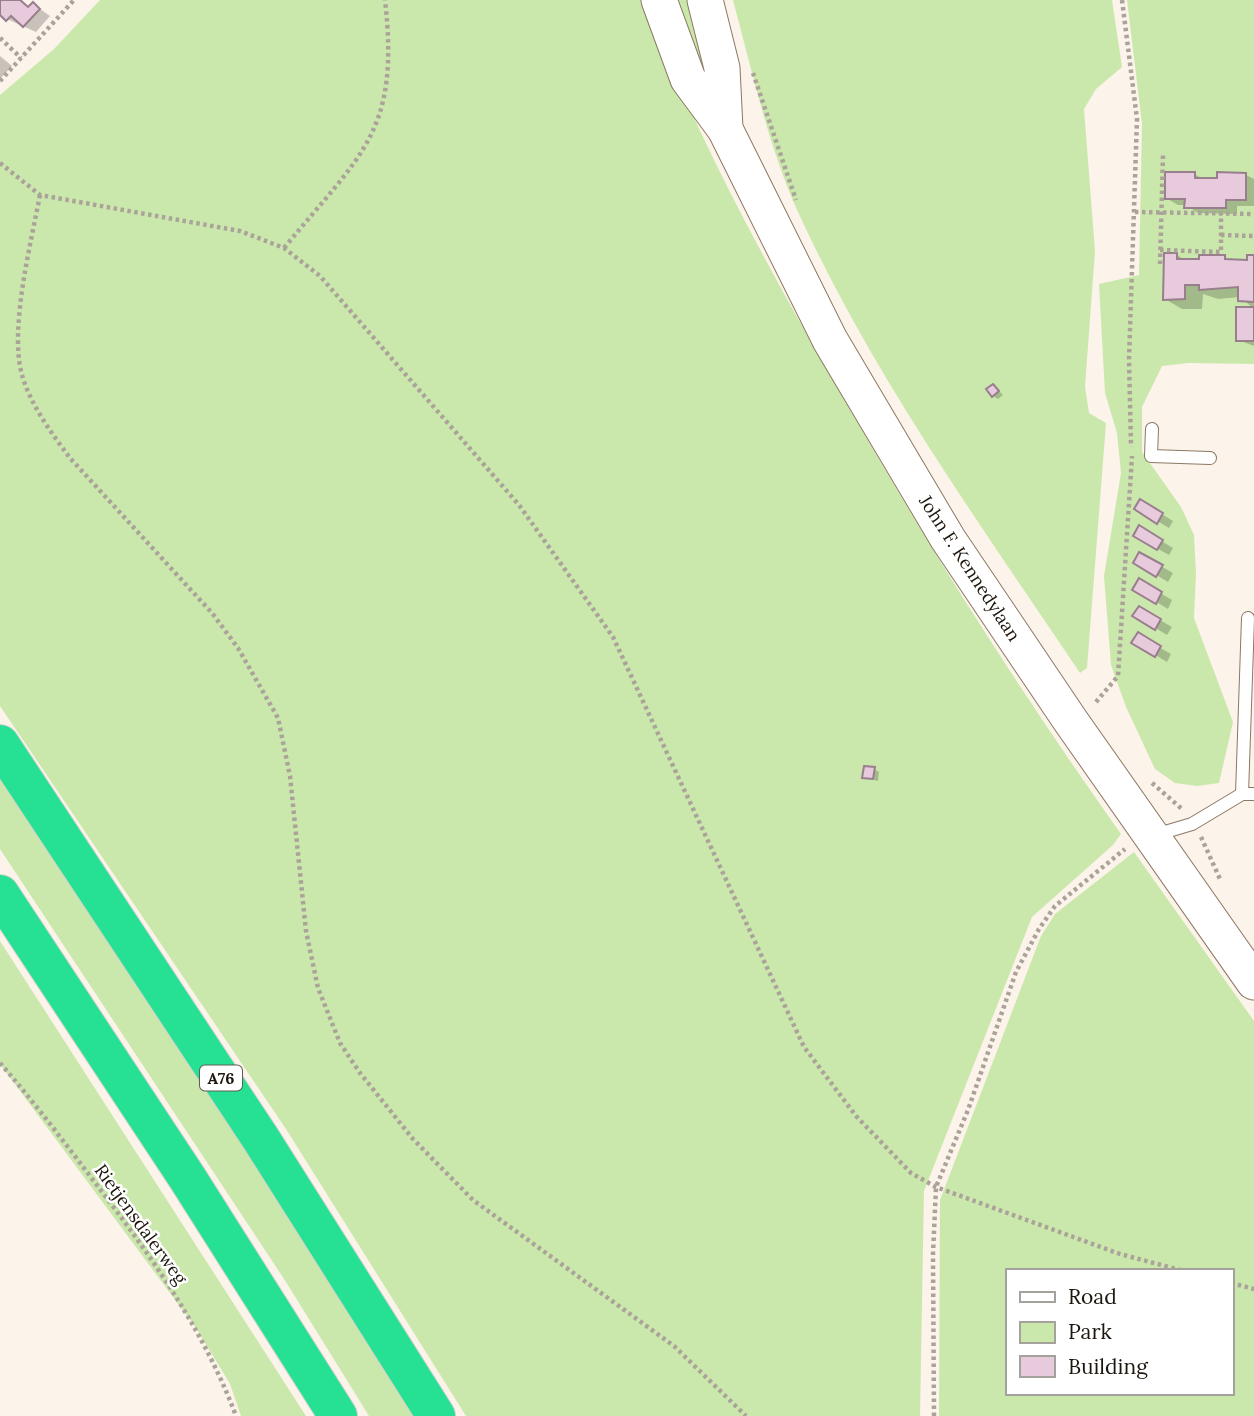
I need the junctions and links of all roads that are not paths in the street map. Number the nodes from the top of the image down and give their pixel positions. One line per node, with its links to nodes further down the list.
1 (659, 0): 3 (street, John F. Kennedylaan)
2 (705, 0): 3 (street, John F. Kennedylaan)
3 (725, 129): 10 (street, John F. Kennedylaan)
4 (1152, 429): 5 (lane)
5 (1210, 458)
6 (1248, 618): 7 (lane)
7 (1250, 675): 9 (lane)
8 (0, 744): 14 (highway, A76)
9 (1248, 794): 10 (lane)
10 (1152, 836): 12 (street, John F. Kennedylaan)
11 (0, 894): 13 (highway)
12 (1254, 982)
13 (338, 1416)
14 (436, 1416)

